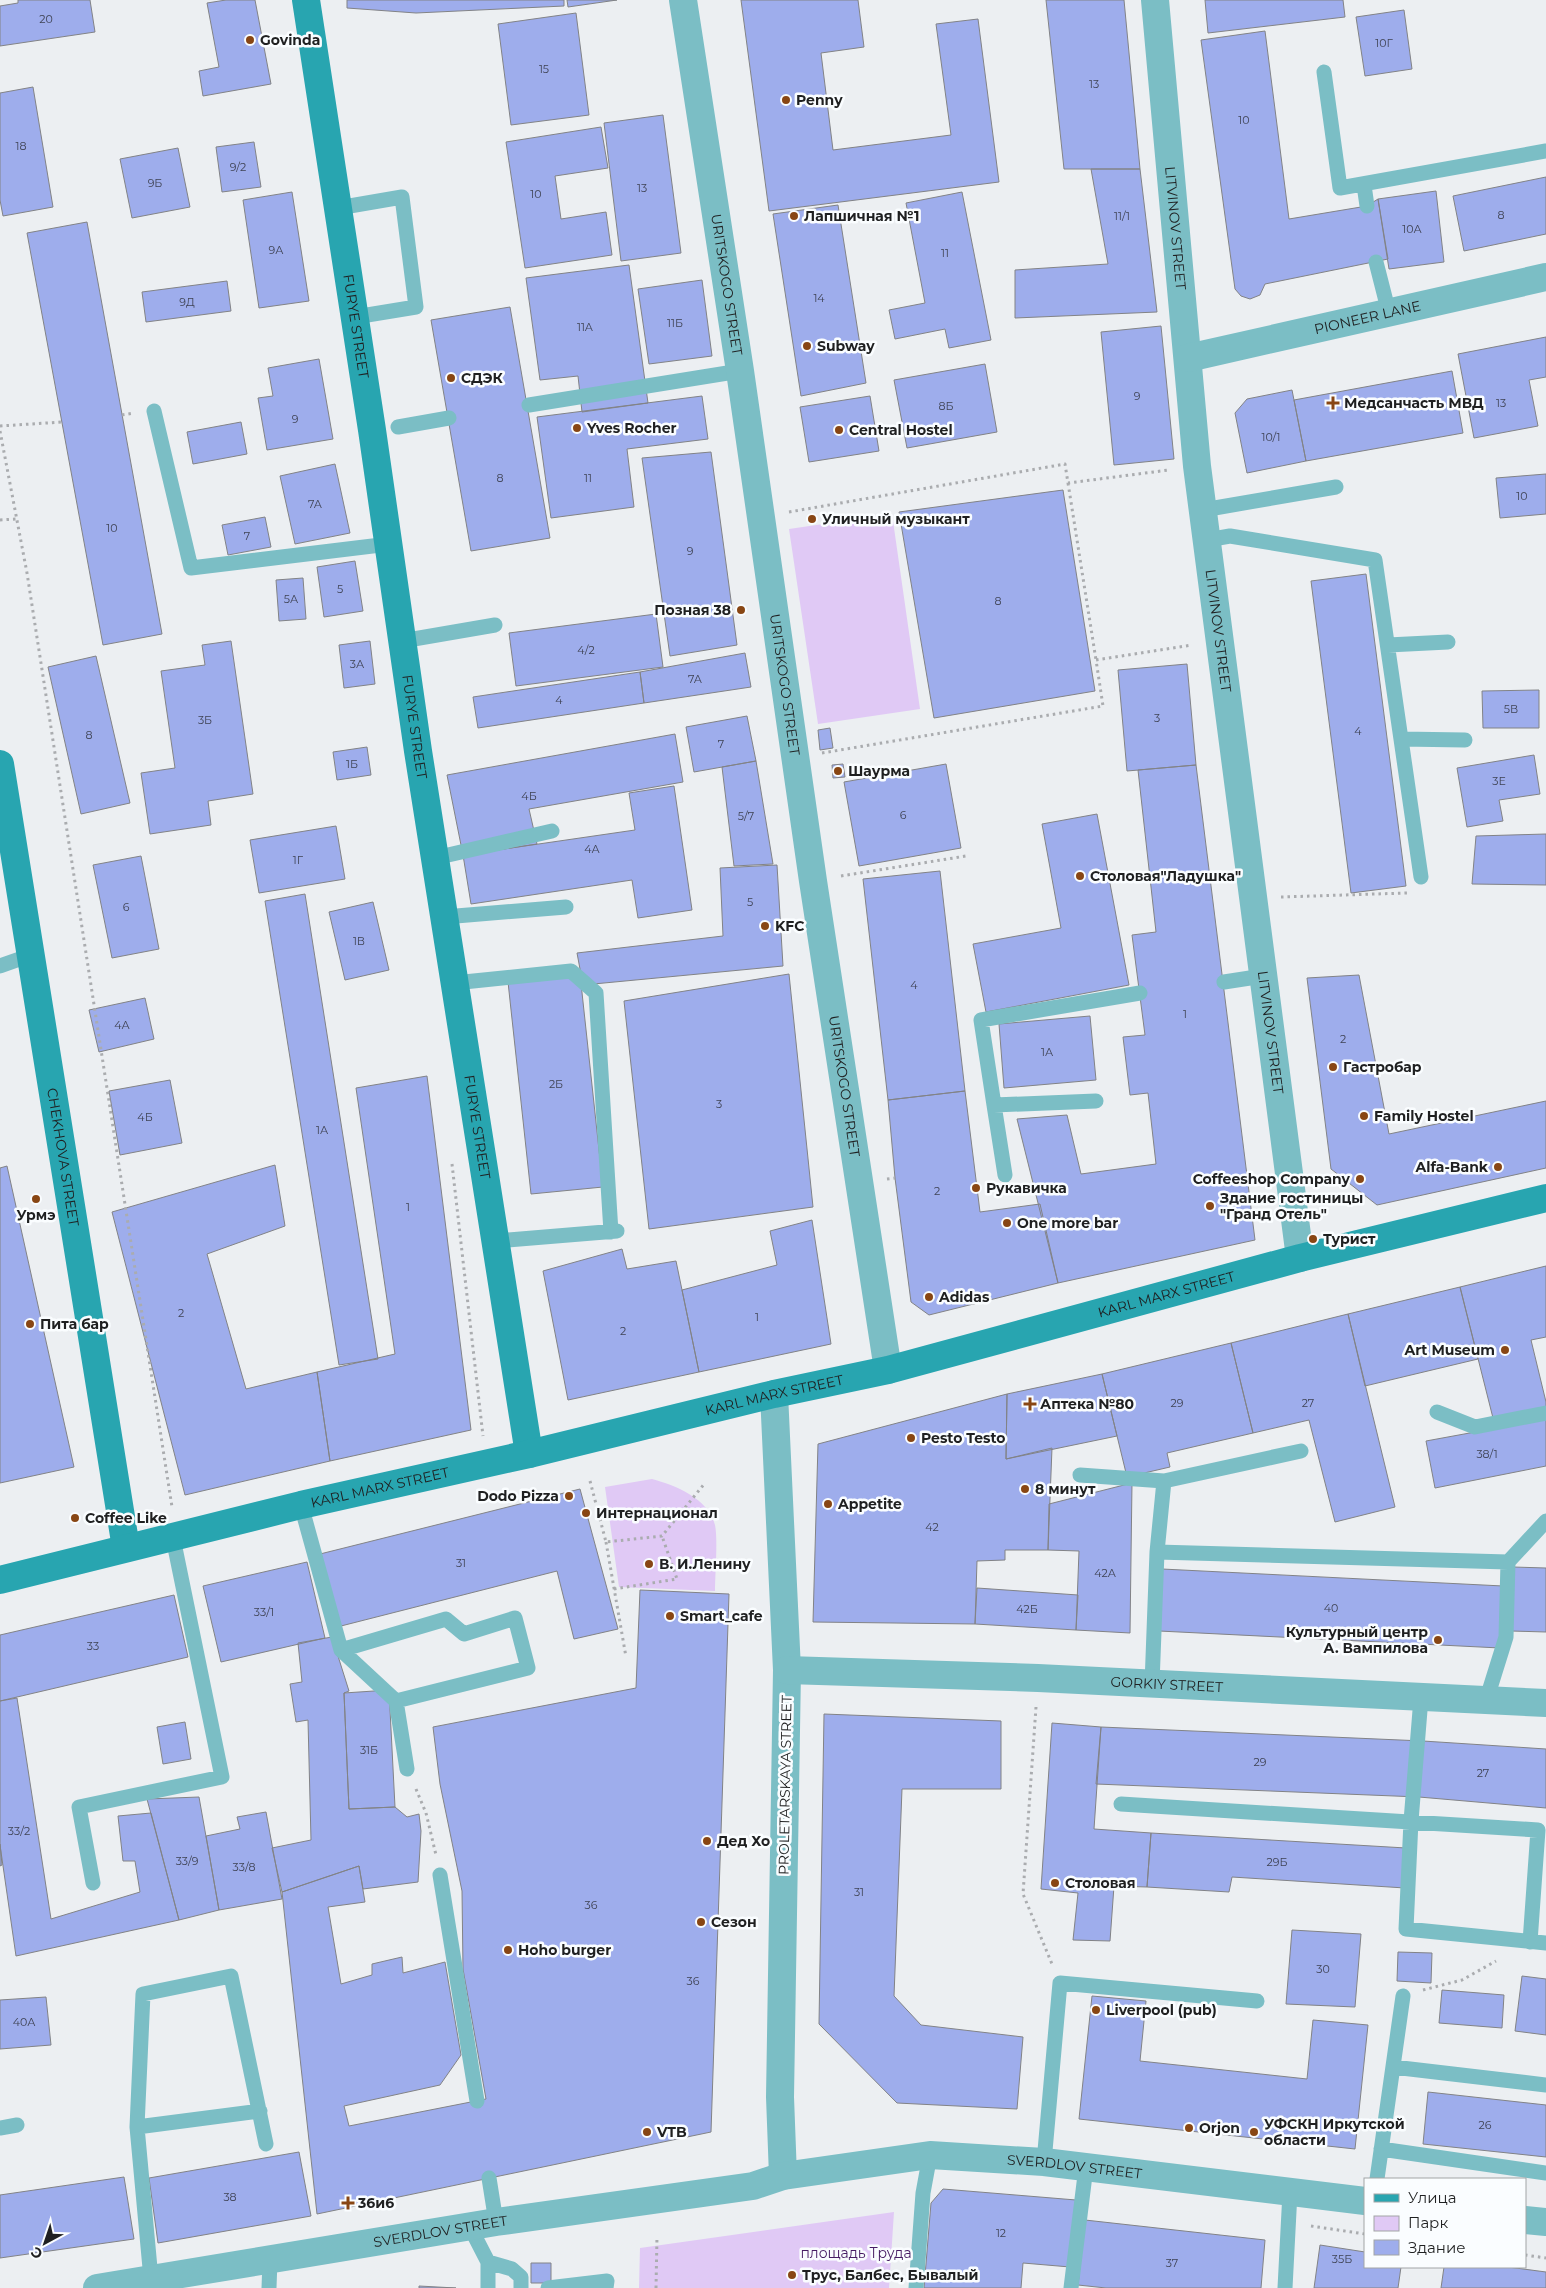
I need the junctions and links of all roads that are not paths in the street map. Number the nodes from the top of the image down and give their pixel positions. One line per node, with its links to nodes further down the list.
1 (306, 0): 9 (street, FURYE STREET)
2 (683, 0): 15 (street, URITSKOGO STREET)
3 (1135, 0): 14 (street)
4 (1155, 0): 14 (street, LITVINOV STREET)
5 (1324, 72): 7 (lane)
6 (1546, 151): 7 (lane)
7 (1364, 185): 8 (lane)
8 (1367, 206)
9 (338, 208): 13 (street, FURYE STREET); 13 (lane)
10 (1376, 262): 12 (lane)
11 (1546, 277): 12 (street, PIONEER LANE)
12 (1389, 313): 14 (street, PIONEER LANE)
13 (355, 317): 23 (street, FURYE STREET)
14 (1180, 348): 21 (street, LITVINOV STREET)
15 (740, 371): 16 (lane); 48 (street, URITSKOGO STREET)
16 (529, 405)
17 (154, 412): 23 (lane)
18 (449, 418): 19 (lane)
19 (398, 427)
20 (1336, 486): 21 (lane)
21 (1203, 510): 22 (street, LITVINOV STREET)
22 (1207, 540): 27 (lane); 38 (street, LITVINOV STREET)
23 (389, 544): 25 (street, FURYE STREET)
24 (495, 625): 25 (lane)
25 (402, 641): 32 (street, FURYE STREET)
26 (1448, 642): 27 (lane)
27 (1388, 645): 28 (lane)
28 (1401, 738): 29 (lane); 33 (lane)
29 (1466, 740)
30 (0, 764): 36 (street, CHEKHOVA STREET)
31 (552, 831): 32 (lane)
32 (435, 858): 35 (street, FURYE STREET)
33 (1421, 877)
34 (566, 907): 35 (lane)
35 (444, 917): 40 (street, FURYE STREET)
36 (31, 956): 37 (lane); 59 (street, CHEKHOVA STREET)
37 (0, 966)
38 (1263, 976): 39 (lane); 47 (street, LITVINOV STREET)
39 (1224, 982)
40 (454, 983): 46 (street, FURYE STREET); 46 (lane)
41 (1140, 993): 43 (lane)
42 (1096, 1101): 43 (lane)
43 (994, 1105): 44 (lane)
44 (1005, 1175)
45 (1546, 1198): 47 (street, KARL MARX STREET)
46 (495, 1241): 53 (street, FURYE STREET)
47 (1300, 1258): 48 (street, KARL MARX STREET)
48 (888, 1370): 49 (street, KARL MARX STREET)
49 (774, 1394): 53 (street, KARL MARX STREET); 64 (street, PROLETARSKAYA STREET)
50 (1437, 1412): 51 (lane)
51 (1546, 1413)
52 (1301, 1451): 55 (lane)
53 (529, 1454): 56 (street, KARL MARX STREET)
54 (1080, 1474): 55 (lane)
55 (1164, 1480): 60 (lane)
56 (301, 1505): 58 (street, KARL MARX STREET); 63 (lane)
57 (1546, 1522): 61 (lane)
58 (173, 1538): 59 (street, KARL MARX STREET); 74 (lane)
59 (126, 1548): 62 (street, KARL MARX STREET)
60 (1157, 1552): 61 (lane); 65 (lane)
61 (1508, 1562): 68 (lane)
62 (0, 1580)
63 (341, 1650): 67 (lane); 67 (lane)
64 (787, 1670): 65 (street, GORKIY STREET); 92 (street, PROLETARSKAYA STREET)
65 (1152, 1684): 66 (street, GORKIY STREET)
66 (1421, 1698): 68 (street, GORKIY STREET); 72 (lane)
67 (396, 1701): 70 (lane)
68 (1486, 1701): 69 (street, GORKIY STREET)
69 (1546, 1703)
70 (407, 1769)
71 (1121, 1804): 72 (lane)
72 (1411, 1821): 75 (lane); 75 (lane)
73 (440, 1875): 81 (lane)
74 (93, 1882)
75 (1530, 1942): 76 (lane)
76 (1546, 1943)
77 (1404, 1996): 79 (lane)
78 (1257, 2001): 89 (lane)
79 (1393, 2067): 80 (lane); 87 (lane)
80 (1546, 2085)
81 (477, 2101)
82 (260, 2111): 85 (lane); 85 (lane); 86 (lane)
83 (16, 2125): 84 (lane)
84 (0, 2128)
85 (137, 2128): 103 (lane)
86 (266, 2144)
87 (1381, 2149): 91 (lane); 94 (lane)
88 (930, 2155): 89 (street, SVERDLOV STREET); 92 (street, SVERDLOV STREET); 110 (lane)
89 (1044, 2162): 90 (street, SVERDLOV STREET)
90 (1086, 2167): 95 (street, SVERDLOV STREET); 111 (lane)
91 (1546, 2173)
92 (783, 2176): 98 (street, SVERDLOV STREET)
93 (489, 2178): 98 (lane)
94 (1377, 2178)
95 (1290, 2192): 96 (street, SVERDLOV STREET); 112 (lane)
96 (1364, 2201)
97 (1526, 2220): 99 (street)
98 (496, 2222): 100 (street, SVERDLOV STREET)
99 (1546, 2222)
100 (470, 2227): 101 (street, SVERDLOV STREET); 102 (lane)
101 (270, 2260): 103 (street, SVERDLOV STREET); 105 (lane)
102 (488, 2262): 106 (lane); 107 (lane)
103 (151, 2279): 104 (street, SVERDLOV STREET)
104 (97, 2288)
105 (269, 2288)
106 (488, 2288)
107 (521, 2288)
108 (548, 2288): 109 (lane)
109 (606, 2288)
110 (916, 2288)
111 (1071, 2288)
112 (1285, 2288)

